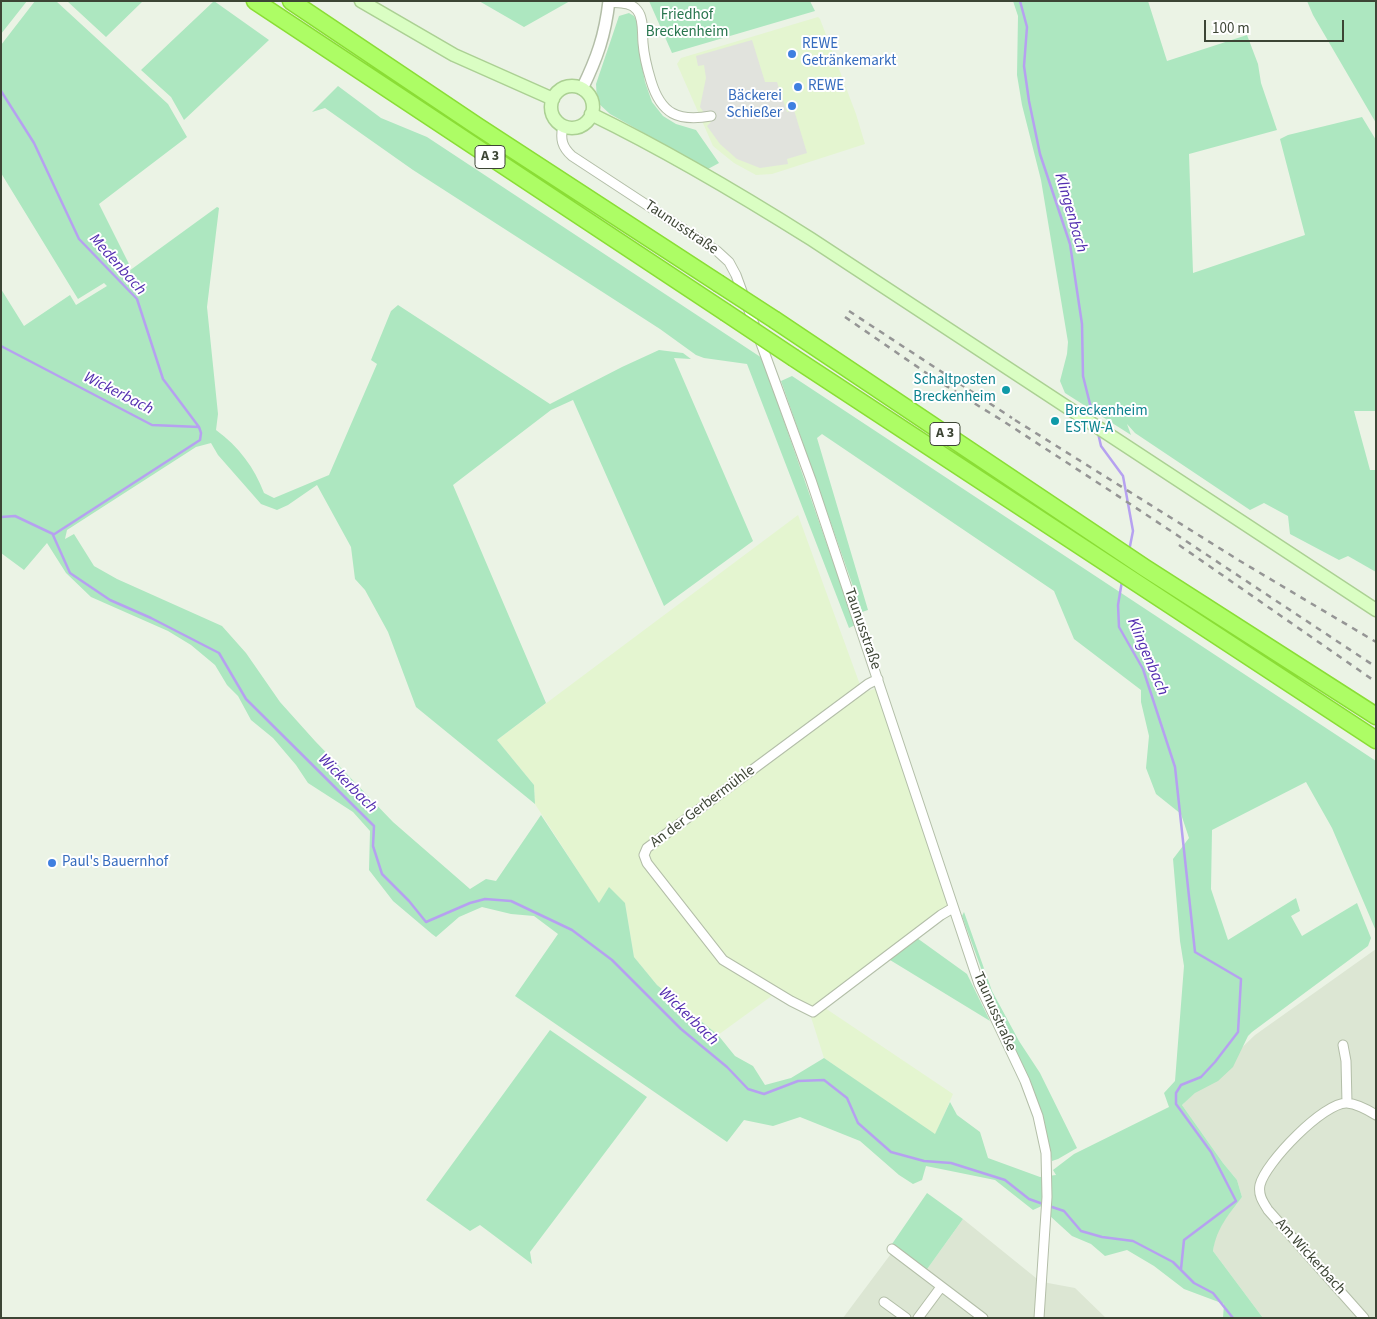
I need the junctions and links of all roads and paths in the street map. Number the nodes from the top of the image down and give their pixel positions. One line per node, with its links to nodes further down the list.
1 (255, 1): 13 (highway, A 3, bridge)
2 (291, 1): 12 (highway, A 3, bridge)
3 (361, 1): 6 (main road)
4 (609, 2): 5 (street); 8 (street)
5 (582, 89): 6 (main road); 7 (main road)
6 (552, 99): 9 (main road)
7 (591, 114): 9 (main road); 10 (main road)
8 (711, 116)
9 (563, 126): 11 (street, Taunusstraße)
10 (1376, 610)
11 (878, 679): 14 (street, Taunusstraße); 14 (street, An der Gerbermühle)
12 (1376, 716)
13 (1376, 740)
14 (953, 908): 24 (street, Taunusstraße)
15 (1343, 1045): 16 (street)
16 (1347, 1103): 17 (street); 25 (street, Am Wickerbach)
17 (1376, 1115)
18 (892, 1249): 19 (street)
19 (941, 1287): 22 (street); 23 (street)
20 (884, 1302): 21 (street)
21 (906, 1318)
22 (918, 1318)
23 (982, 1318)
24 (1039, 1318)
25 (1364, 1318)

